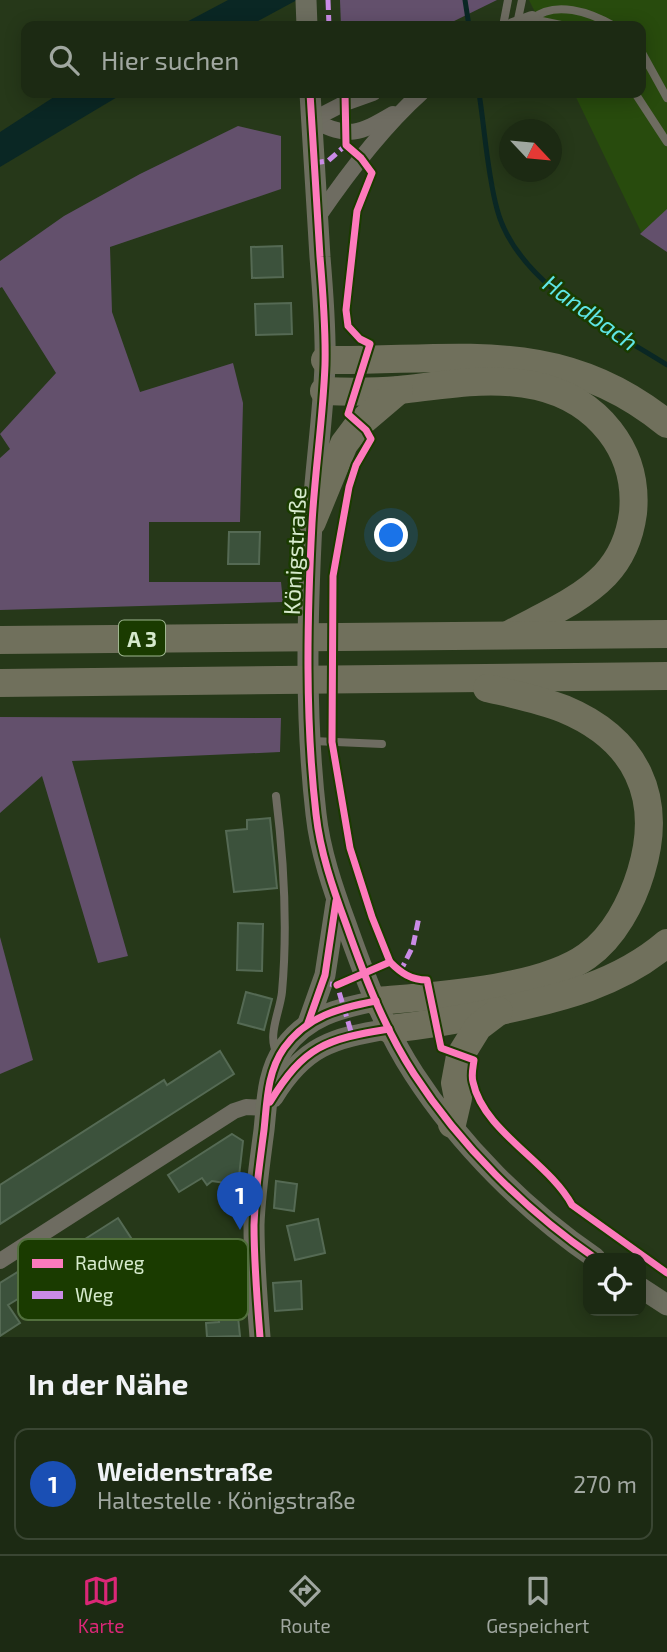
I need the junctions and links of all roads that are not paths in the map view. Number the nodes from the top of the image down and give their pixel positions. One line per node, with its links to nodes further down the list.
1 (306, 0): 4 (main road)
2 (508, 0): 5 (lane)
3 (522, 0): 6 (lane)
4 (307, 21)
5 (515, 21)
6 (517, 21)
7 (522, 21): 8 (lane)
8 (605, 21)
9 (646, 60): 14 (lane)
10 (310, 98): 16 (main road, Königstraße)
11 (359, 98): 16 (street)
12 (415, 98): 15 (street)
13 (638, 98): 17 (lane)
14 (667, 98)
15 (405, 107): 16 (street); 18 (street)
16 (312, 120): 18 (main road, Königstraße)
17 (667, 142)
18 (318, 218): 19 (main road, Königstraße)
19 (325, 360): 21 (main road, Königstraße); 22 (highway)
20 (399, 390): 21 (highway); 23 (highway); 25 (highway)
21 (324, 391): 23 (main road, Königstraße)
22 (667, 424)
23 (312, 522): 30 (main road, Königstraße)
24 (667, 634): 25 (highway, A 3)
25 (508, 636): 26 (highway, A 3)
26 (0, 640)
27 (667, 676): 28 (highway, A 3)
28 (443, 678): 29 (highway, A 3); 35 (highway)
29 (0, 683)
30 (310, 741): 31 (lane); 33 (main road, Königstraße)
31 (382, 744)
32 (276, 796): 39 (lane)
33 (337, 898): 35 (main road, Königstraße); 37 (main road)
34 (667, 943): 36 (highway)
35 (376, 1001): 37 (main road); 38 (main road, Königstraße)
36 (499, 1011): 38 (highway); 41 (highway)
37 (308, 1023): 39 (main road)
38 (389, 1029): 39 (main road); 41 (main road, Königstraße)
39 (286, 1063): 40 (main road)
40 (267, 1108): 42 (street); 48 (main road)
41 (452, 1124): 44 (main road, Königstraße)
42 (34, 1239)
43 (18, 1249): 45 (street)
44 (588, 1253)
45 (0, 1261)
46 (646, 1291): 47 (main road)
47 (667, 1305)
48 (260, 1337)

